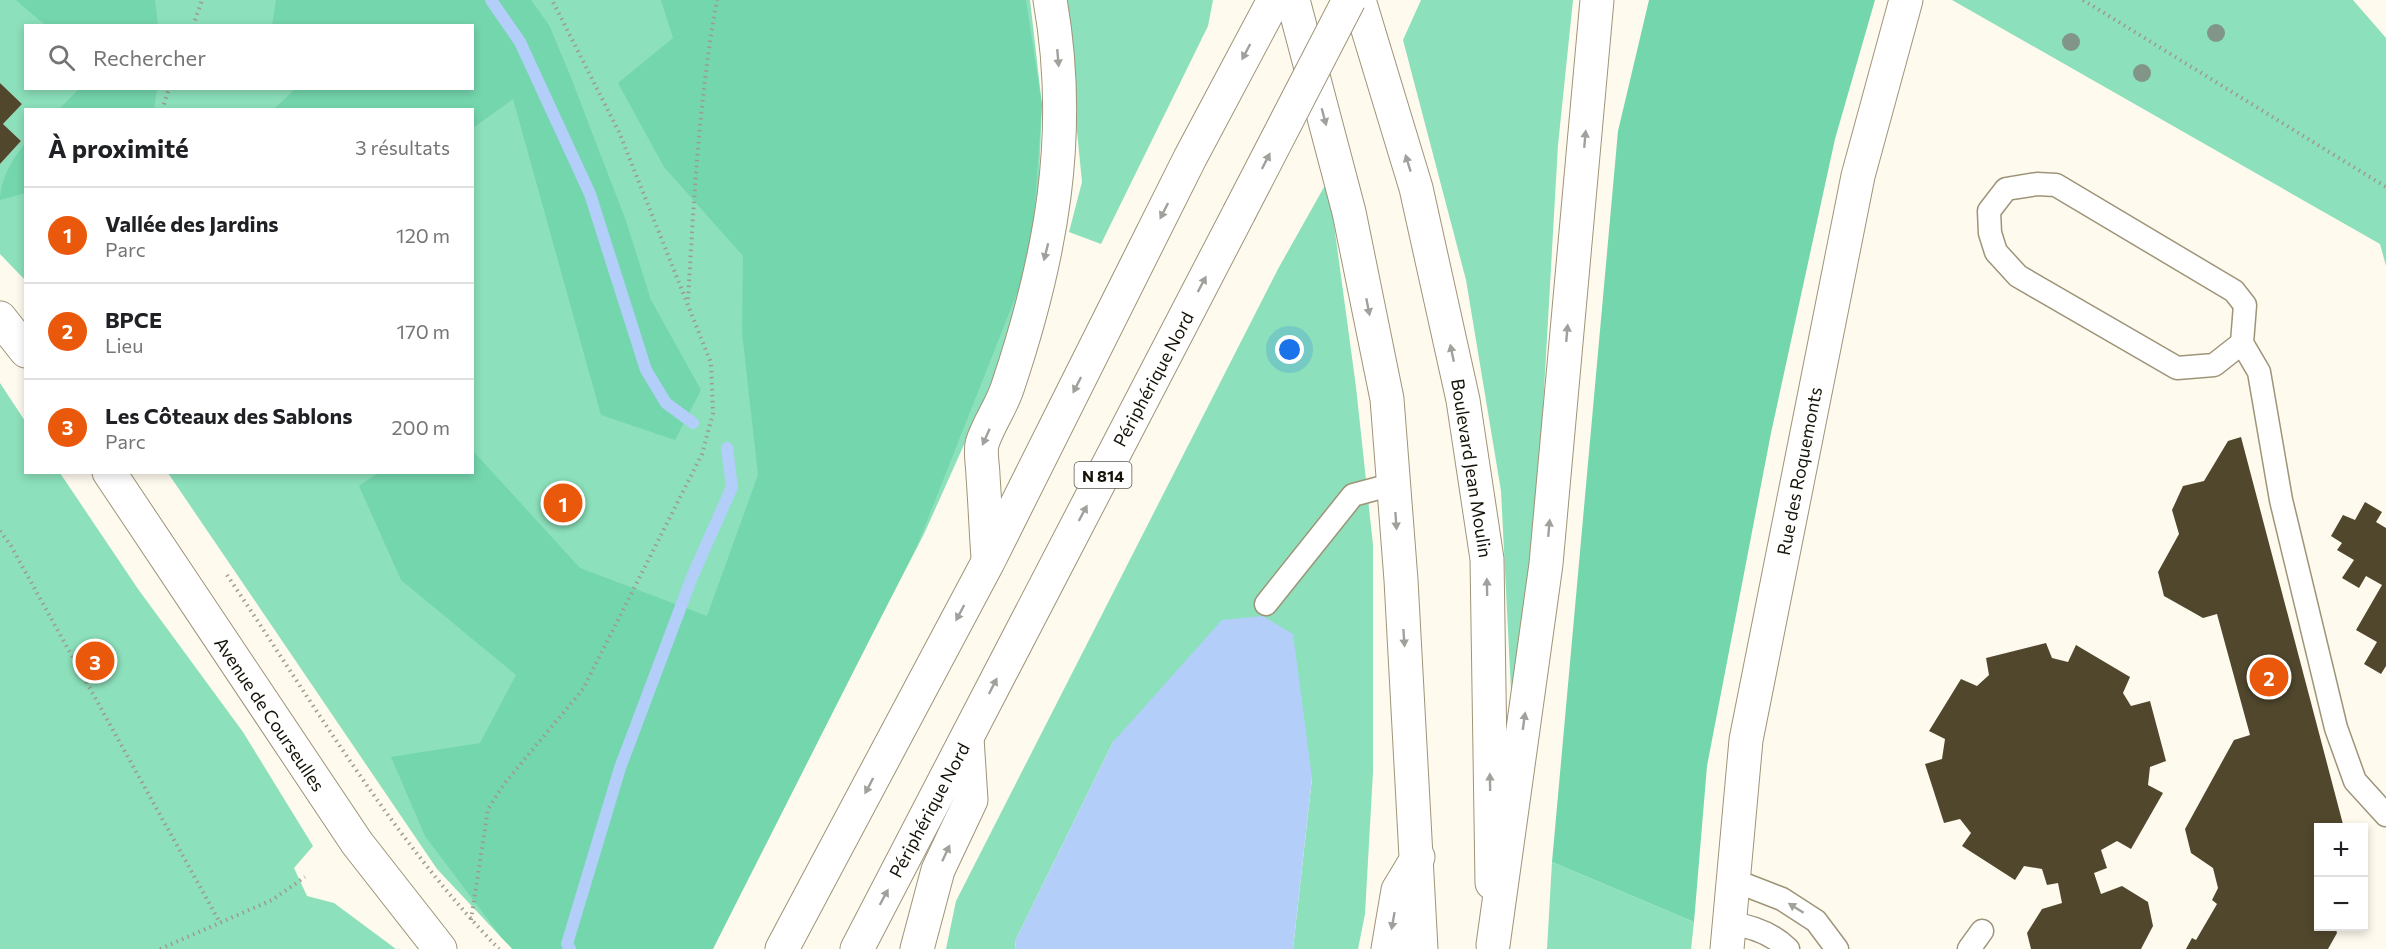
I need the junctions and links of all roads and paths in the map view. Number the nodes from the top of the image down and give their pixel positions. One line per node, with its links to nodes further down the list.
1 (202, 0): 12 (path)
2 (552, 0): 16 (path)
3 (717, 0): 16 (path)
4 (1050, 0): 23 (main road, one-way to 23)
5 (1274, 0): 23 (main road, one-way to 23)
6 (1293, 0): 21 (main road, one-way to 21)
7 (1349, 0): 26 (main road, Périphérique Nord / N 814, one-way to 7, bridge)
8 (1359, 0): 34 (main road, Boulevard Jean Moulin, one-way to 8)
9 (1597, 0): 34 (main road, one-way to 9)
10 (1906, 0): 30 (main road, Rue des Roquemonts)
11 (2084, 0): 15 (path)
12 (194, 24)
13 (169, 90): 14 (path)
14 (163, 108)
15 (2386, 186)
16 (688, 303): 31 (path)
17 (0, 318): 19 (main road)
18 (2242, 343): 18 (lane); 27 (lane)
19 (24, 348)
20 (110, 474): 36 (main road, Avenue de Courseulles)
21 (1394, 484): 25 (lane); 28 (main road, one-way to 28)
22 (0, 531): 32 (path)
23 (988, 562): 38 (main road, one-way to 38)
24 (225, 572): 31 (path)
25 (1266, 603)
26 (967, 738): 39 (main road, Périphérique Nord / N 814, one-way to 26); 40 (main road, one-way to 26)
27 (2386, 815)
28 (1418, 857): 41 (main road, one-way to 41); 42 (main road)
29 (305, 878): 32 (path)
30 (1734, 880): 33 (main road, Rue des Roquemonts); 44 (lane, one-way to 30)
31 (471, 920): 37 (path)
32 (220, 923): 35 (path)
33 (1728, 936): 43 (lane)
34 (1493, 947)
35 (160, 949)
36 (440, 949)
37 (499, 949)
38 (782, 949)
39 (857, 949)
40 (917, 949)
41 (1388, 949)
42 (1421, 949)
43 (1788, 949)
44 (1837, 949)

